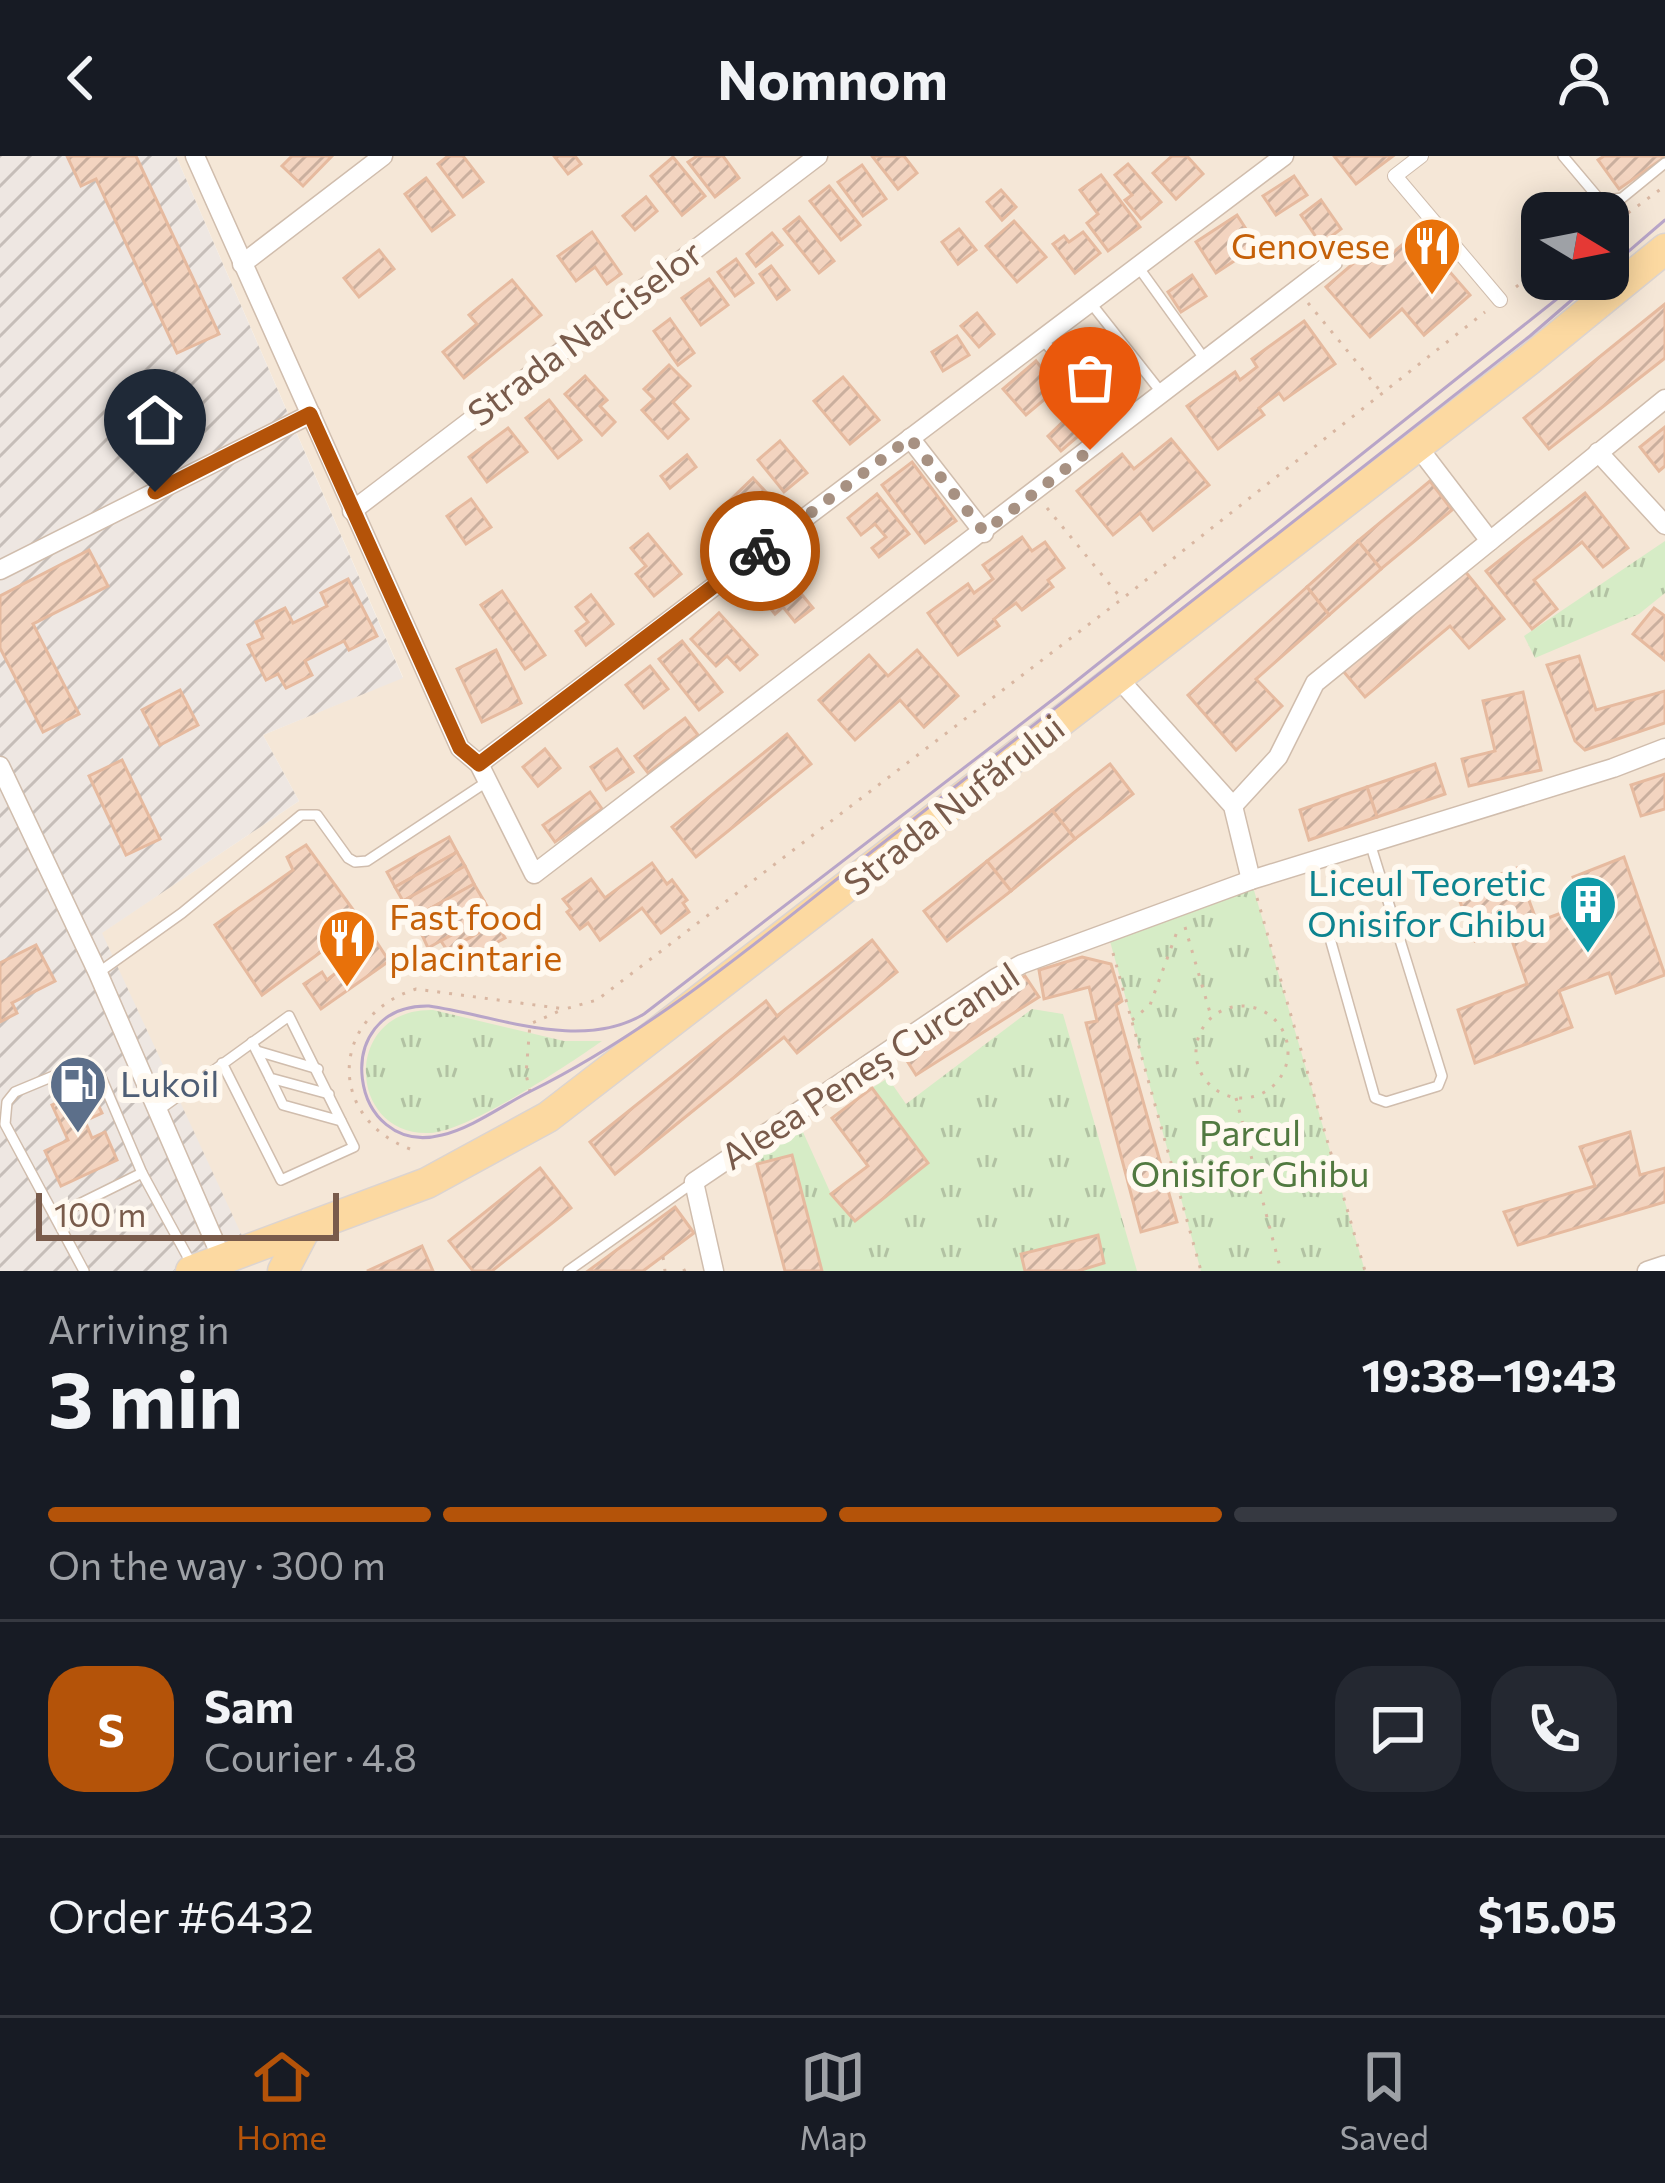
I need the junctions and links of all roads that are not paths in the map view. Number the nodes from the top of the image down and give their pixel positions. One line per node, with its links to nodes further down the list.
1 (195, 156): 10 (street)
2 (383, 156): 10 (street)
3 (818, 156): 23 (street, Strada Narciselor)
4 (1284, 156): 11 (street)
5 (1420, 156): 12 (street)
6 (1563, 156): 7 (lane)
7 (1665, 163)
8 (1665, 249): 21 (main road, Strada Nufărului)
9 (1333, 262): 15 (street)
10 (242, 264): 18 (street)
11 (1138, 266): 13 (street); 15 (lane)
12 (1500, 300)
13 (1090, 302): 14 (street); 16 (lane)
14 (1042, 339): 19 (lane); 20 (street)
15 (1206, 361): 16 (street)
16 (1163, 394): 19 (street)
17 (1665, 399): 22 (street)
18 (310, 414): 23 (street); 27 (street)
19 (1118, 428): 25 (street)
20 (910, 438): 25 (street); 31 (street)
21 (1418, 447): 26 (street); 28 (main road, Strada Nufărului)
22 (1598, 452): 24 (street); 26 (street)
23 (352, 511): 31 (street)
24 (1665, 525)
25 (984, 532): 31 (street)
26 (1490, 541): 32 (street)
27 (0, 571)
28 (1119, 679): 32 (street); 47 (main road, Strada Nufărului)
29 (1665, 748): 33 (street, Aleea Peneș Curcanul)
30 (0, 766): 36 (street)
31 (484, 772): 36 (lane)
32 (1233, 806): 34 (street)
33 (1370, 843): 34 (street, Aleea Peneș Curcanul); 35 (lane)
34 (1252, 880): 45 (street, Aleea Peneș Curcanul)
35 (1331, 943)
36 (98, 973): 42 (street)
37 (254, 1047): 38 (lane); 39 (lane); 39 (lane); 40 (lane)
38 (222, 1063): 42 (lane); 43 (lane)
39 (318, 1069): 41 (lane)
40 (270, 1078): 41 (lane); 43 (lane)
41 (329, 1094): 43 (lane)
42 (158, 1110): 49 (street)
43 (341, 1121)
44 (142, 1173): 46 (lane); 46 (lane); 49 (lane)
45 (694, 1182): 52 (lane, Aleea Peneș Curcanul); 53 (street, Aleea Peneș Curcanul)
46 (57, 1215): 50 (lane)
47 (304, 1231): 49 (main road, Strada Nufărului); 51 (main road)
48 (1665, 1265): 54 (street)
49 (203, 1267)
50 (84, 1271)
51 (284, 1271)
52 (568, 1271)
53 (714, 1271)
54 (1646, 1271)

